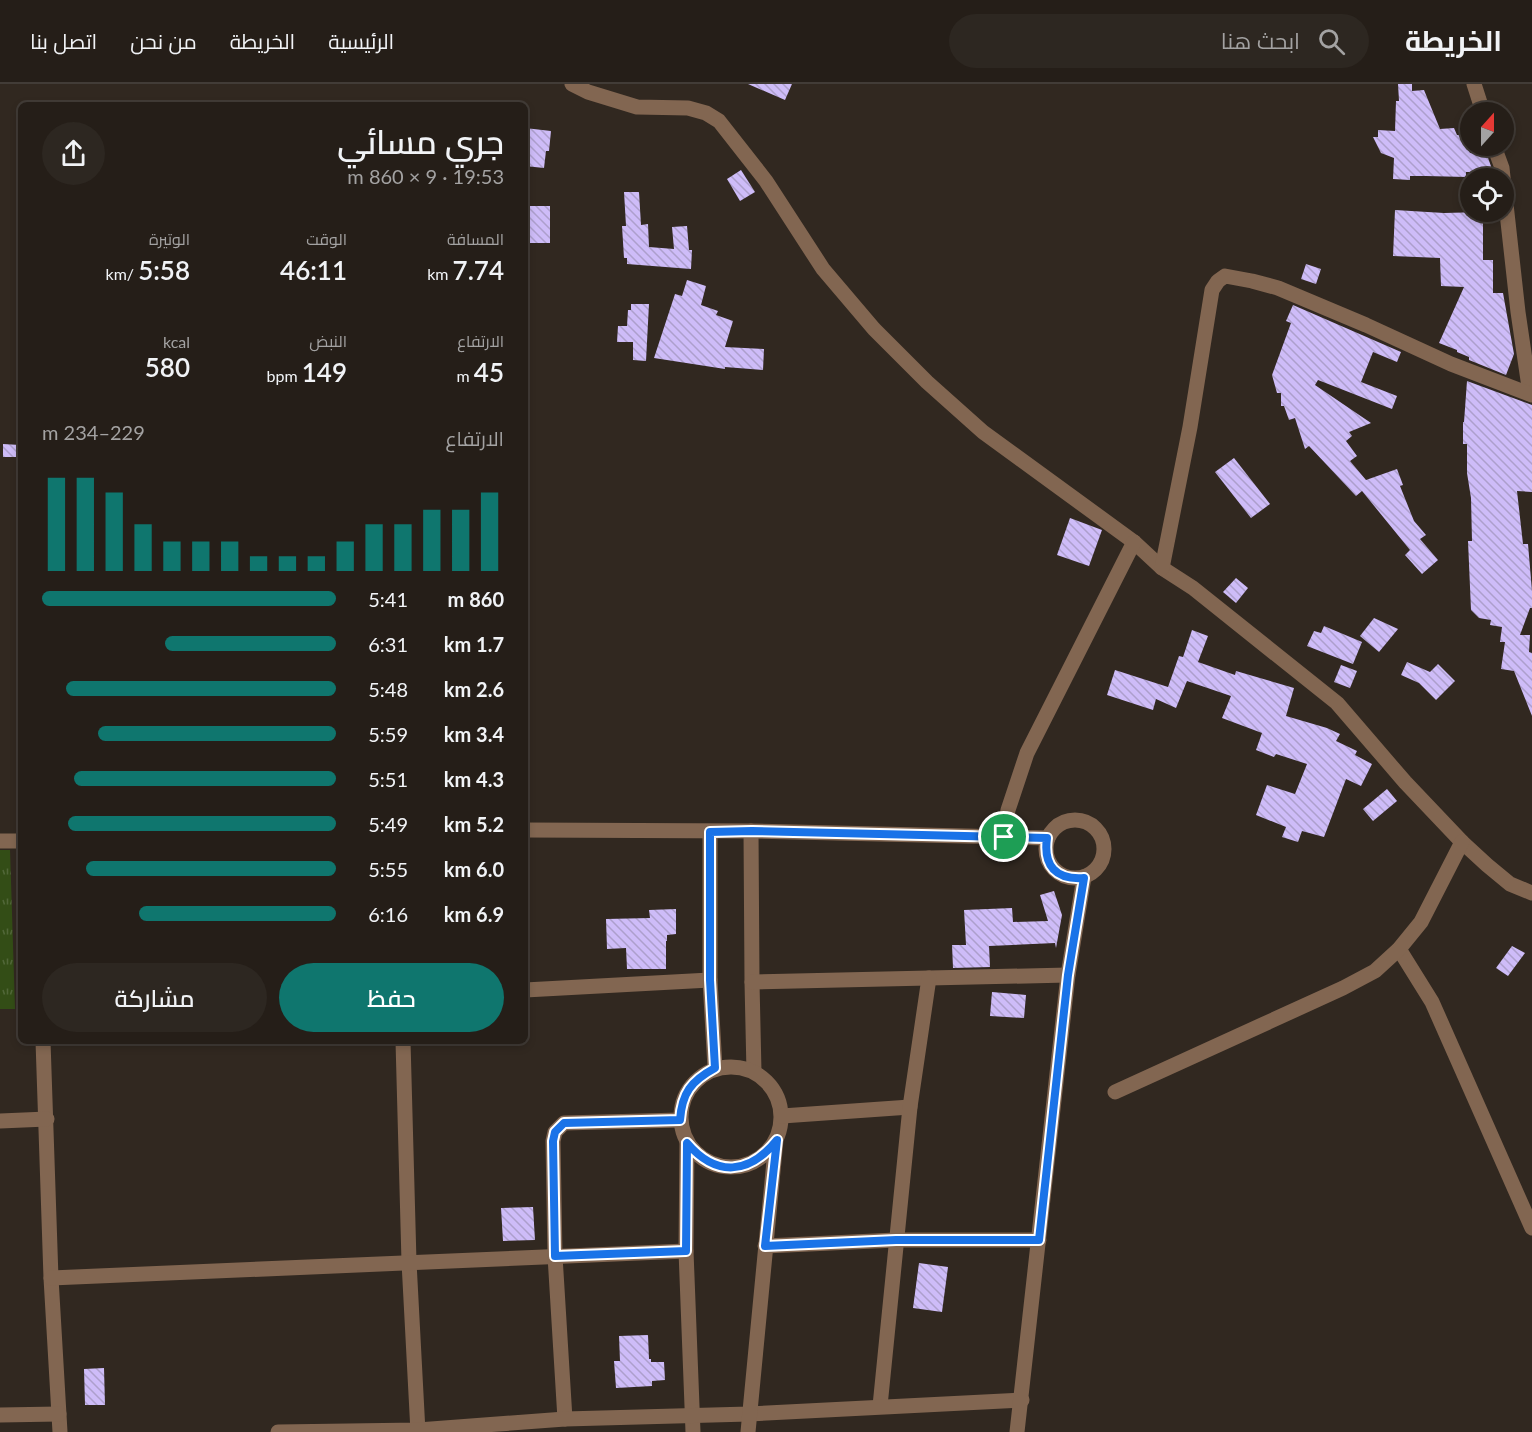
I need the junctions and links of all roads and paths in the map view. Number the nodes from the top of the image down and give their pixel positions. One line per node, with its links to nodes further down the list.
1 (573, 84): 6 (street)
2 (1474, 84): 3 (street)
3 (1480, 102)
4 (1498, 156): 5 (street)
5 (1531, 394): 7 (street)
6 (1134, 542): 7 (street); 11 (street)
7 (1162, 568): 15 (street)
8 (528, 830): 10 (street)
9 (752, 831): 10 (street); 11 (street); 22 (street)
10 (710, 832): 21 (street)
11 (1004, 837): 12 (street)
12 (1047, 838): 16 (street); 16 (street)
13 (0, 841): 14 (street)
14 (18, 841)
15 (1462, 842): 17 (street); 18 (street)
16 (1084, 878): 19 (street)
17 (1532, 893)
18 (1399, 949): 28 (street); 36 (street)
19 (1068, 975): 20 (street); 38 (street)
20 (929, 978): 22 (street); 29 (street)
21 (710, 980): 23 (street); 26 (street)
22 (752, 982): 27 (street)
23 (528, 990)
24 (43, 1044): 31 (street)
25 (403, 1044): 42 (street)
26 (715, 1068): 27 (street); 32 (street)
27 (754, 1071): 30 (street)
28 (1115, 1092)
29 (910, 1107): 30 (street); 37 (street)
30 (782, 1116): 34 (street)
31 (47, 1119): 33 (street); 43 (street)
32 (680, 1120): 35 (street); 41 (street)
33 (0, 1121)
34 (777, 1140): 35 (street); 39 (street)
35 (687, 1143): 40 (street)
36 (1532, 1228)
37 (896, 1240): 38 (street); 39 (street); 45 (street)
38 (1039, 1240): 44 (street)
39 (765, 1246): 47 (street)
40 (686, 1251): 41 (street); 49 (street)
41 (555, 1256): 42 (street); 50 (street)
42 (409, 1262): 43 (street); 51 (street)
43 (51, 1278): 46 (street)
44 (1022, 1400): 45 (street); 56 (street)
45 (880, 1406): 47 (street)
46 (59, 1414): 48 (street); 52 (street)
47 (749, 1414): 49 (street); 55 (street)
48 (0, 1415)
49 (692, 1415): 50 (street); 54 (street)
50 (565, 1419): 51 (street)
51 (418, 1431): 53 (street)
52 (60, 1432)
53 (278, 1432)
54 (693, 1432)
55 (748, 1432)
56 (1017, 1432)

